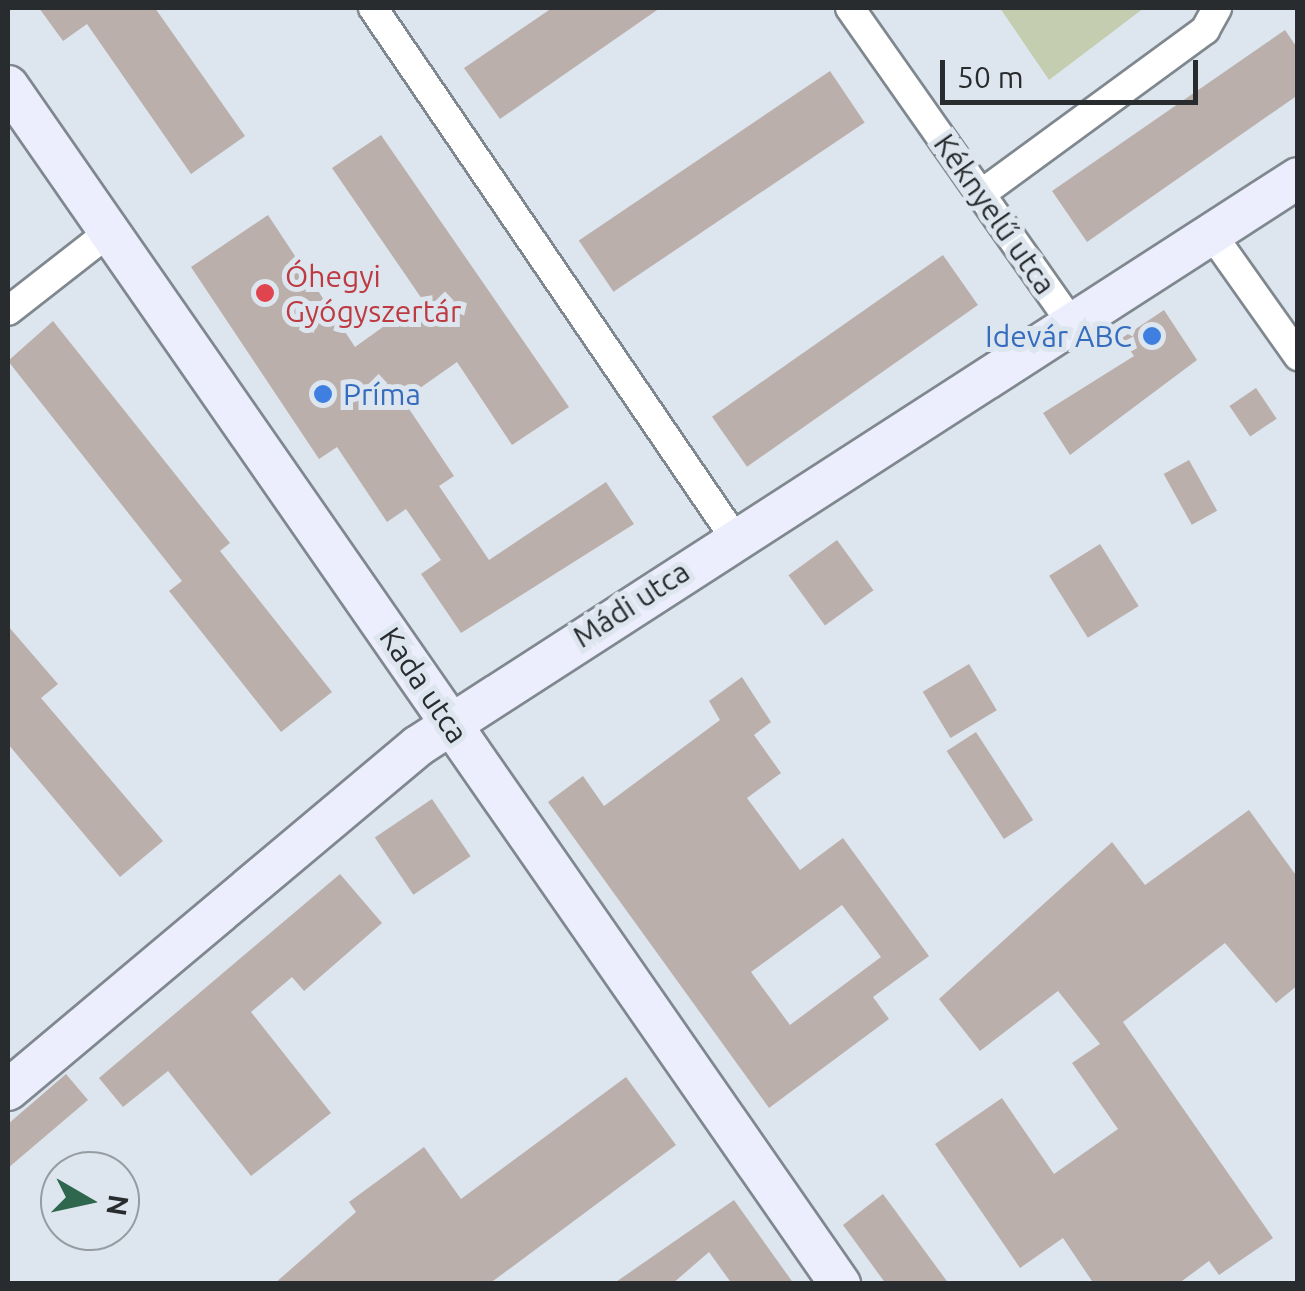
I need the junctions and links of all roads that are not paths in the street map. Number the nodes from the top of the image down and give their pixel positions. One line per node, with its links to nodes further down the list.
1 (373, 8): 12 (street)
2 (850, 8): 6 (street, Kéknyelű utca)
3 (1217, 8): 6 (street)
4 (8, 86): 7 (street, Kada utca)
5 (1298, 178): 8 (street, Mádi utca)
6 (981, 194): 10 (street, Kéknyelű utca)
7 (109, 232): 9 (street); 13 (street, Kada utca)
8 (1210, 234): 10 (street, Mádi utca); 11 (street)
9 (8, 311)
10 (1071, 323): 12 (street, Mádi utca)
11 (1298, 356)
12 (734, 537): 13 (street, Mádi utca)
13 (450, 724): 14 (street, Mádi utca); 15 (street, Kada utca)
14 (8, 1090)
15 (840, 1284)

